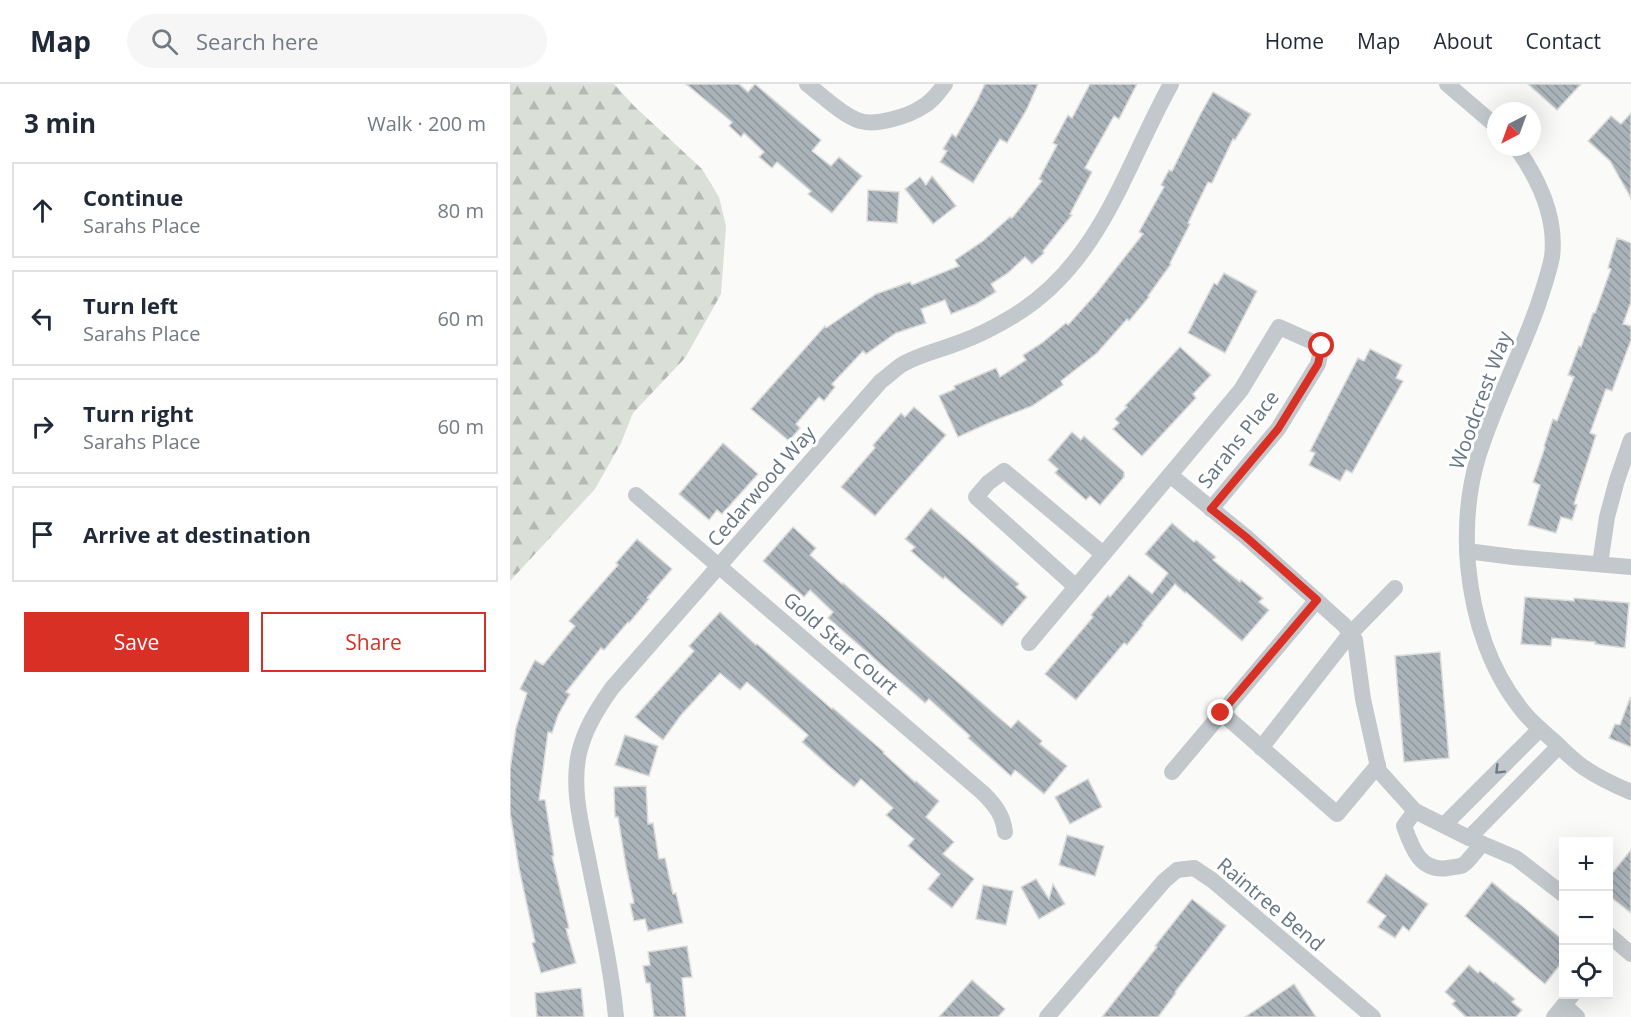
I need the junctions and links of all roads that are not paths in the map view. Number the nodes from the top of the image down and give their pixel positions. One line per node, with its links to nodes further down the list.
1 (807, 84): 2 (street)
2 (945, 84)
3 (1171, 84): 14 (street, Cedarwood Way)
4 (1447, 84): 5 (street)
5 (1487, 118)
6 (1522, 156): 11 (street, Woodcrest Way)
7 (1631, 440): 13 (street)
8 (1170, 475): 10 (street, Sarahs Place); 10 (street, Sarahs Place); 12 (street, Sarahs Place)
9 (636, 495): 14 (street, Gold Star Court)
10 (1211, 509): 18 (street, Sarahs Place)
11 (1467, 551): 13 (street); 22 (street, Woodcrest Way)
12 (1103, 554): 16 (street, Sarahs Place); 16 (street)
13 (1600, 564): 15 (street)
14 (719, 566): 30 (street, Gold Star Court); 36 (street, Cedarwood Way)
15 (1631, 567)
16 (1076, 587): 20 (street, Sarahs Place)
17 (1395, 588): 19 (street)
18 (1317, 600): 19 (street, Sarahs Place); 21 (street)
19 (1350, 634): 24 (street); 25 (street, Sarahs Place)
20 (1029, 643)
21 (1221, 713): 24 (street); 26 (street)
22 (1540, 729): 23 (street, Woodcrest Way); 29 (street, one-way to 29)
23 (1559, 746): 27 (street, Woodcrest Way); 31 (street)
24 (1261, 748): 25 (street)
25 (1378, 765): 28 (street, Sarahs Place)
26 (1172, 772)
27 (1631, 792)
28 (1416, 811): 29 (street, Sarahs Place); 31 (street)
29 (1444, 825): 31 (street, Sarahs Place)
30 (1005, 832)
31 (1476, 841): 32 (street, Sarahs Place)
32 (1559, 892)
33 (1613, 943): 34 (street)
34 (1631, 954)
35 (1564, 1006): 39 (street)
36 (616, 1017)
37 (1047, 1017): 38 (street, Raintree Bend)
38 (1373, 1017)
39 (1577, 1017)

